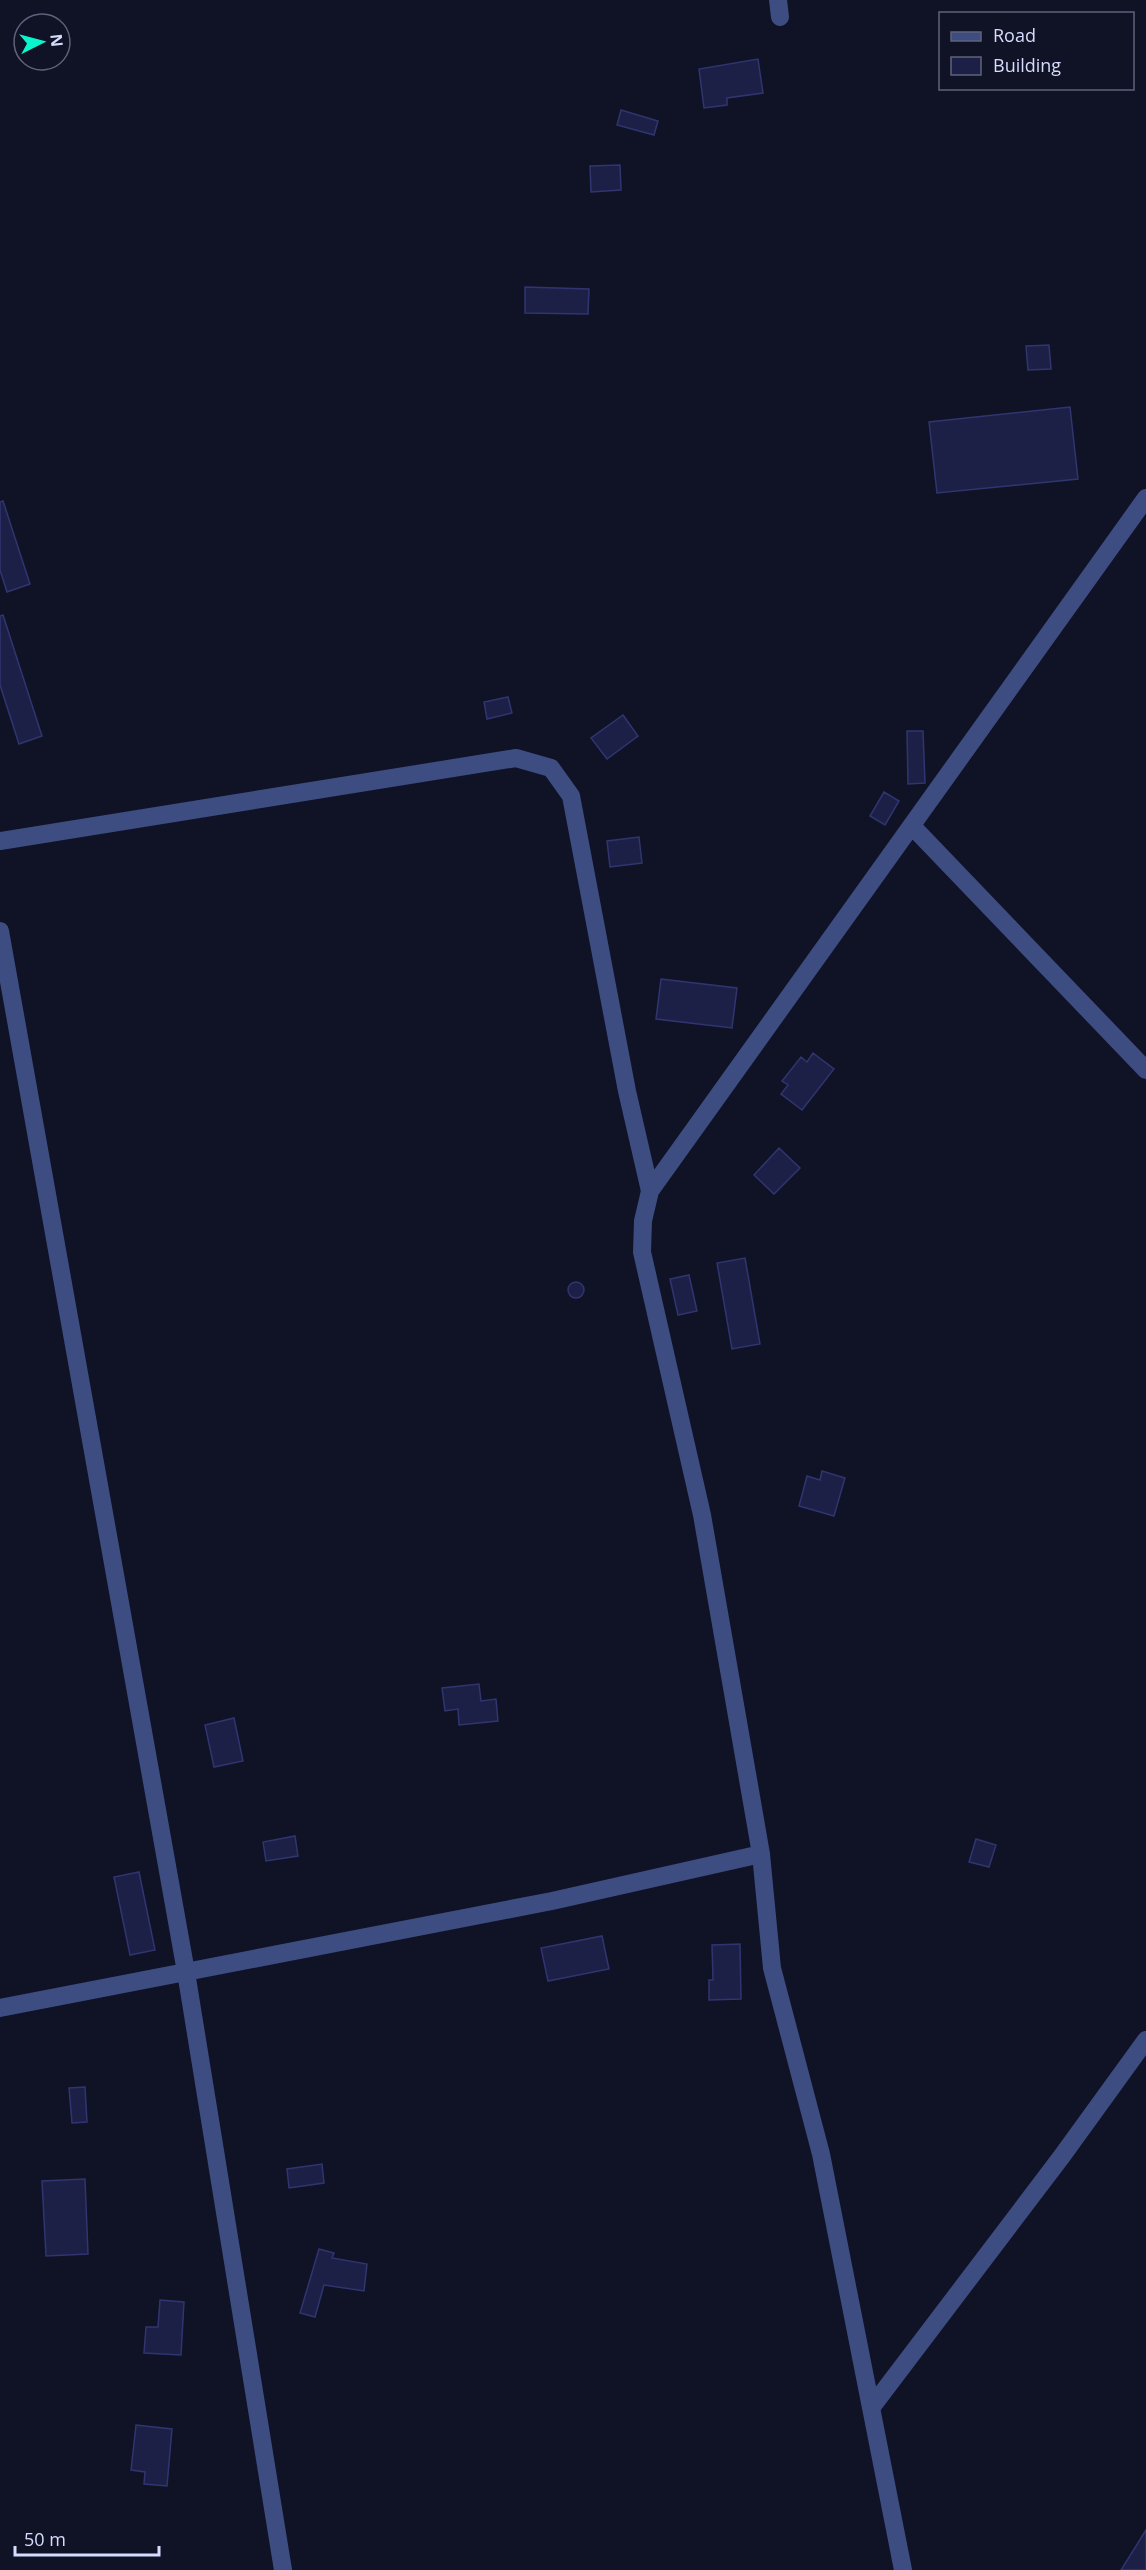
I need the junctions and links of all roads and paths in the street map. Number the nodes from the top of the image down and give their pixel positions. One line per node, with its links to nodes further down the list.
1 (1146, 498): 2 (street)
2 (912, 826): 5 (street); 6 (street)
3 (0, 841): 6 (street)
4 (0, 932): 8 (street)
5 (1146, 1070)
6 (650, 1191): 7 (street)
7 (761, 1854): 8 (street); 11 (street)
8 (186, 1972): 9 (street); 12 (street)
9 (0, 2008)
10 (1146, 2040): 11 (street)
11 (871, 2408): 13 (street)
12 (283, 2570)
13 (903, 2570)

